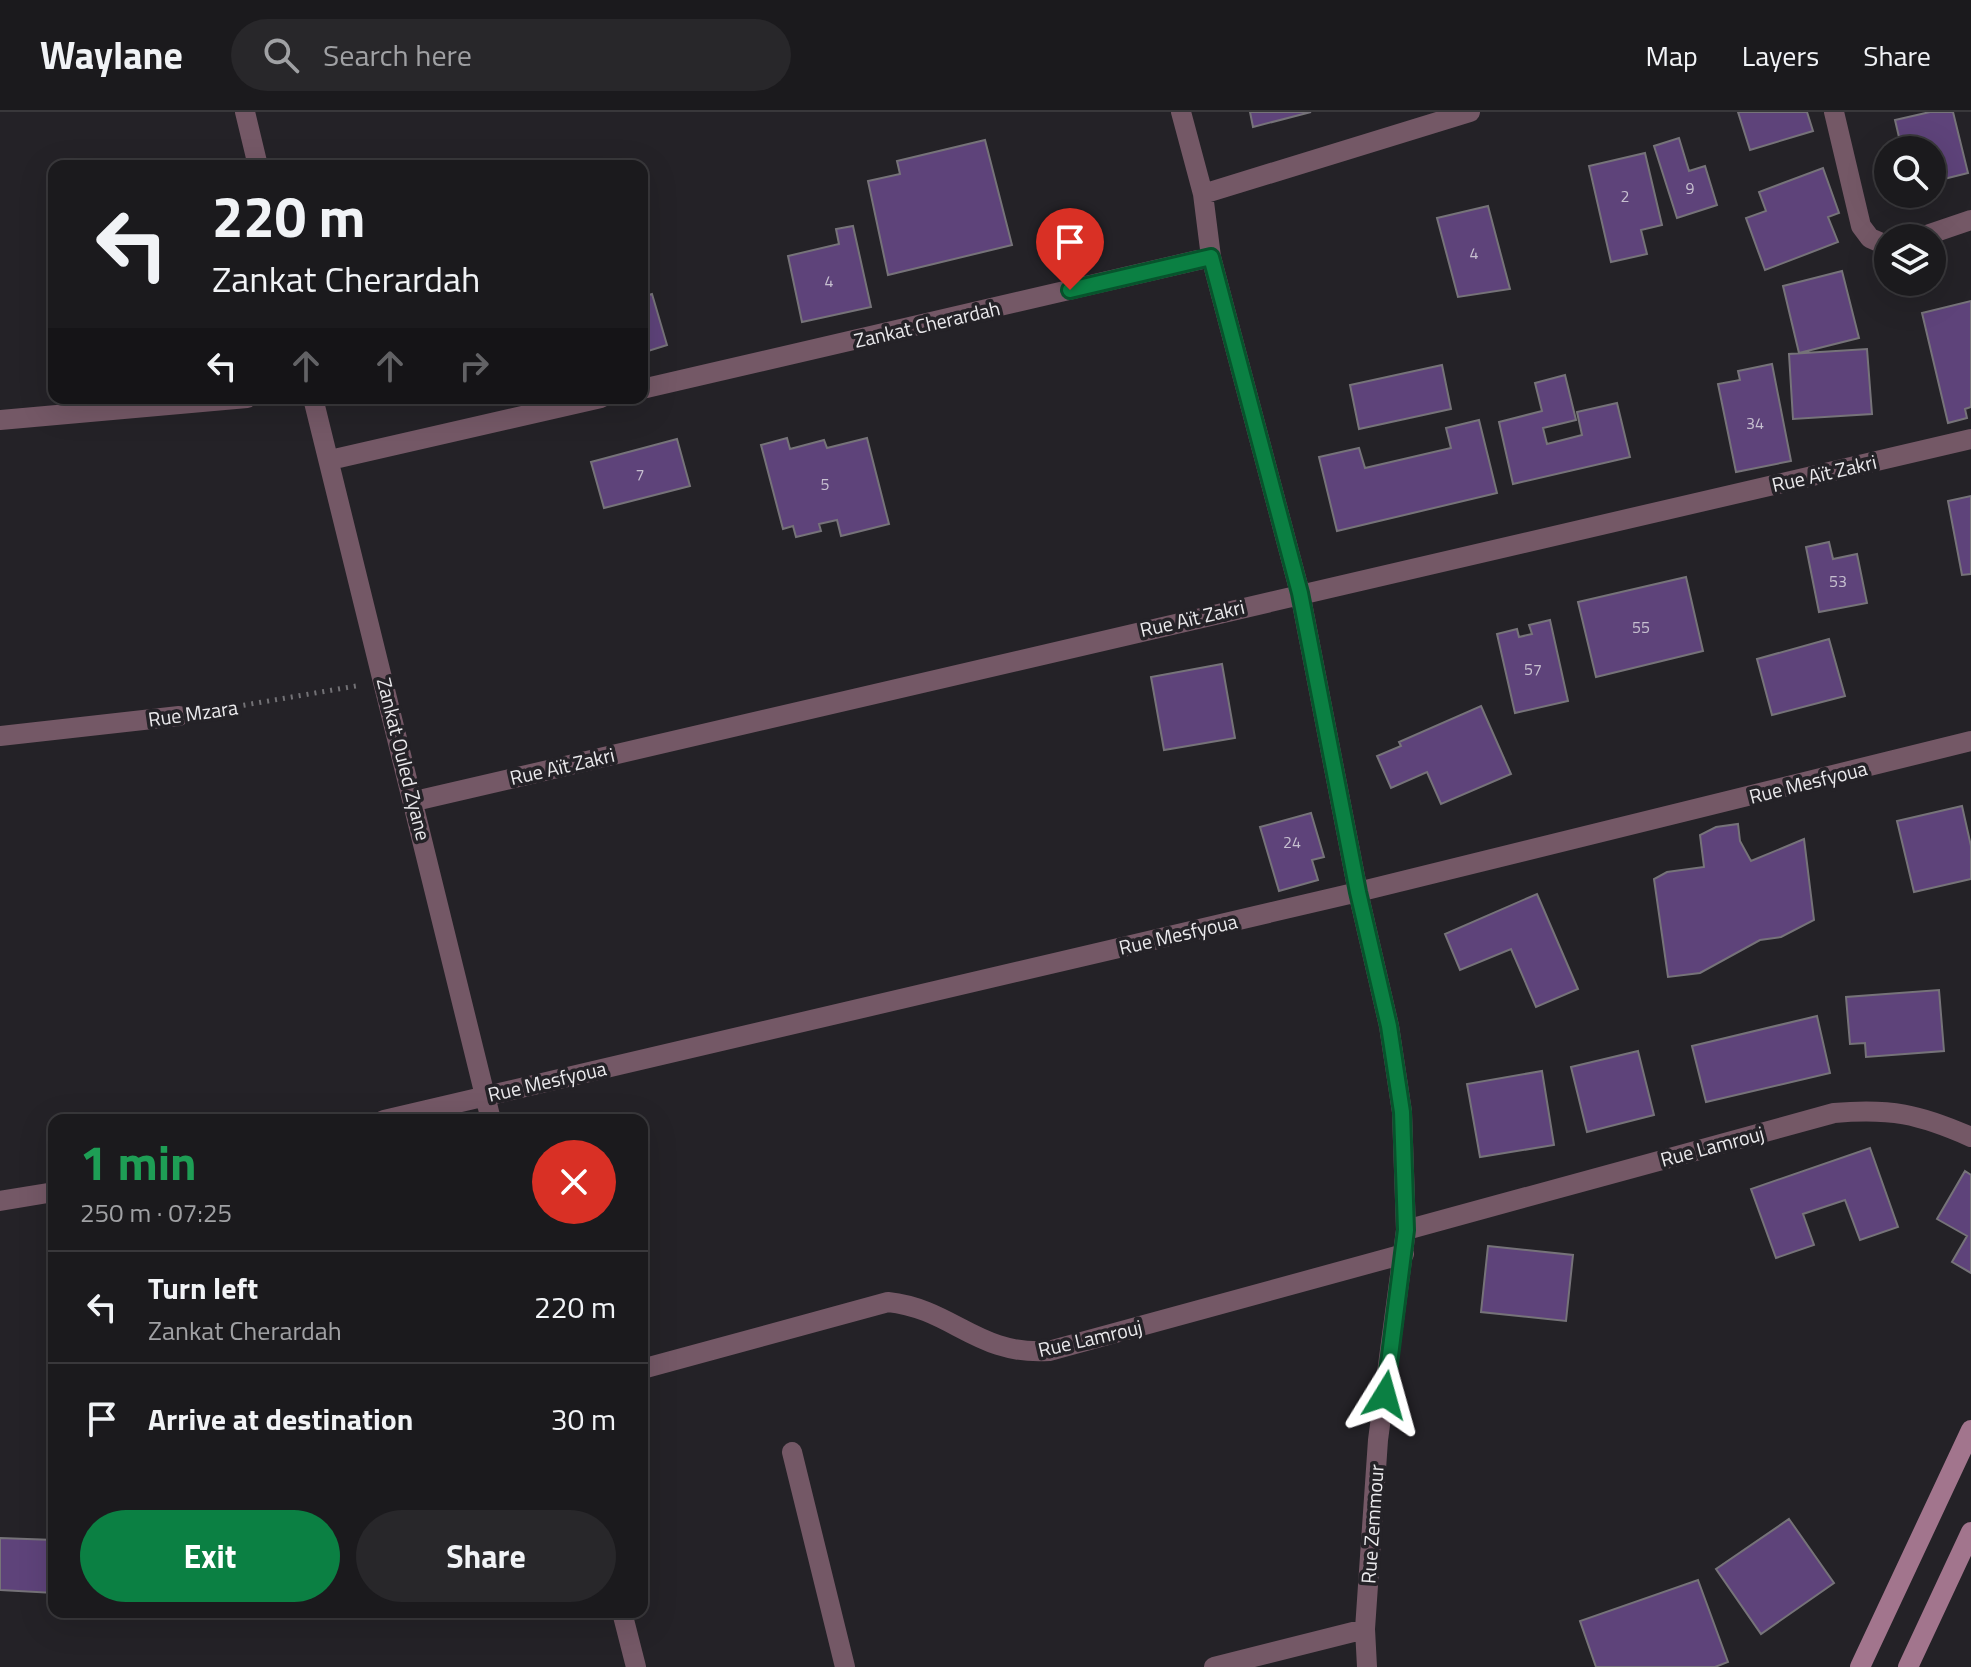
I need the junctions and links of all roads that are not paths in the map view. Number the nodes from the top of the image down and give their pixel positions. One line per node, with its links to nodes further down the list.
1 (245, 112): 5 (street)
2 (1181, 112): 6 (street, Rue Zemmour)
3 (1470, 112): 6 (street)
4 (1834, 112): 9 (street)
5 (257, 160)
6 (1203, 194): 10 (street, Rue Zemmour)
7 (1971, 220): 8 (street)
8 (1946, 228)
9 (1874, 240)
10 (1211, 257): 11 (street, Zankat Cherardah); 18 (street, Rue Zemmour)
11 (648, 388)
12 (180, 404): 15 (street)
13 (315, 404): 17 (street, Zankat Ouled Zyane)
14 (575, 404): 17 (street)
15 (0, 420)
16 (1971, 439): 18 (street, Rue Aït Zakri)
17 (330, 460): 22 (street, Zankat Ouled Zyane)
18 (1300, 593): 22 (street, Rue Aït Zakri); 23 (street, Rue Zemmour)
19 (179, 716): 20 (street, Rue Mzara)
20 (0, 736)
21 (1971, 741): 23 (street, Rue Mesfyoua)
22 (415, 801): 24 (street, Zankat Ouled Zyane)
23 (1358, 892): 24 (street, Rue Mesfyoua); 30 (street, Rue Zemmour)
24 (484, 1096): 25 (street, Rue Mesfyoua); 26 (street, Zankat Ouled Zyane)
25 (409, 1114)
26 (489, 1114)
27 (1971, 1137): 30 (street, Rue Lamrouj)
28 (48, 1193): 29 (street)
29 (0, 1201)
30 (1406, 1230): 31 (street, Rue Zemmour)
31 (1404, 1254): 32 (street, Rue Lamrouj); 37 (street, Rue Zemmour)
32 (648, 1367)
33 (1971, 1430): 42 (main road)
34 (792, 1452): 39 (street)
35 (1971, 1532): 43 (main road)
36 (624, 1618): 38 (street)
37 (1365, 1629): 40 (street); 41 (street, Rue Zemmour)
38 (636, 1667)
39 (845, 1667)
40 (1214, 1667)
41 (1367, 1667)
42 (1860, 1667)
43 (1908, 1667)

